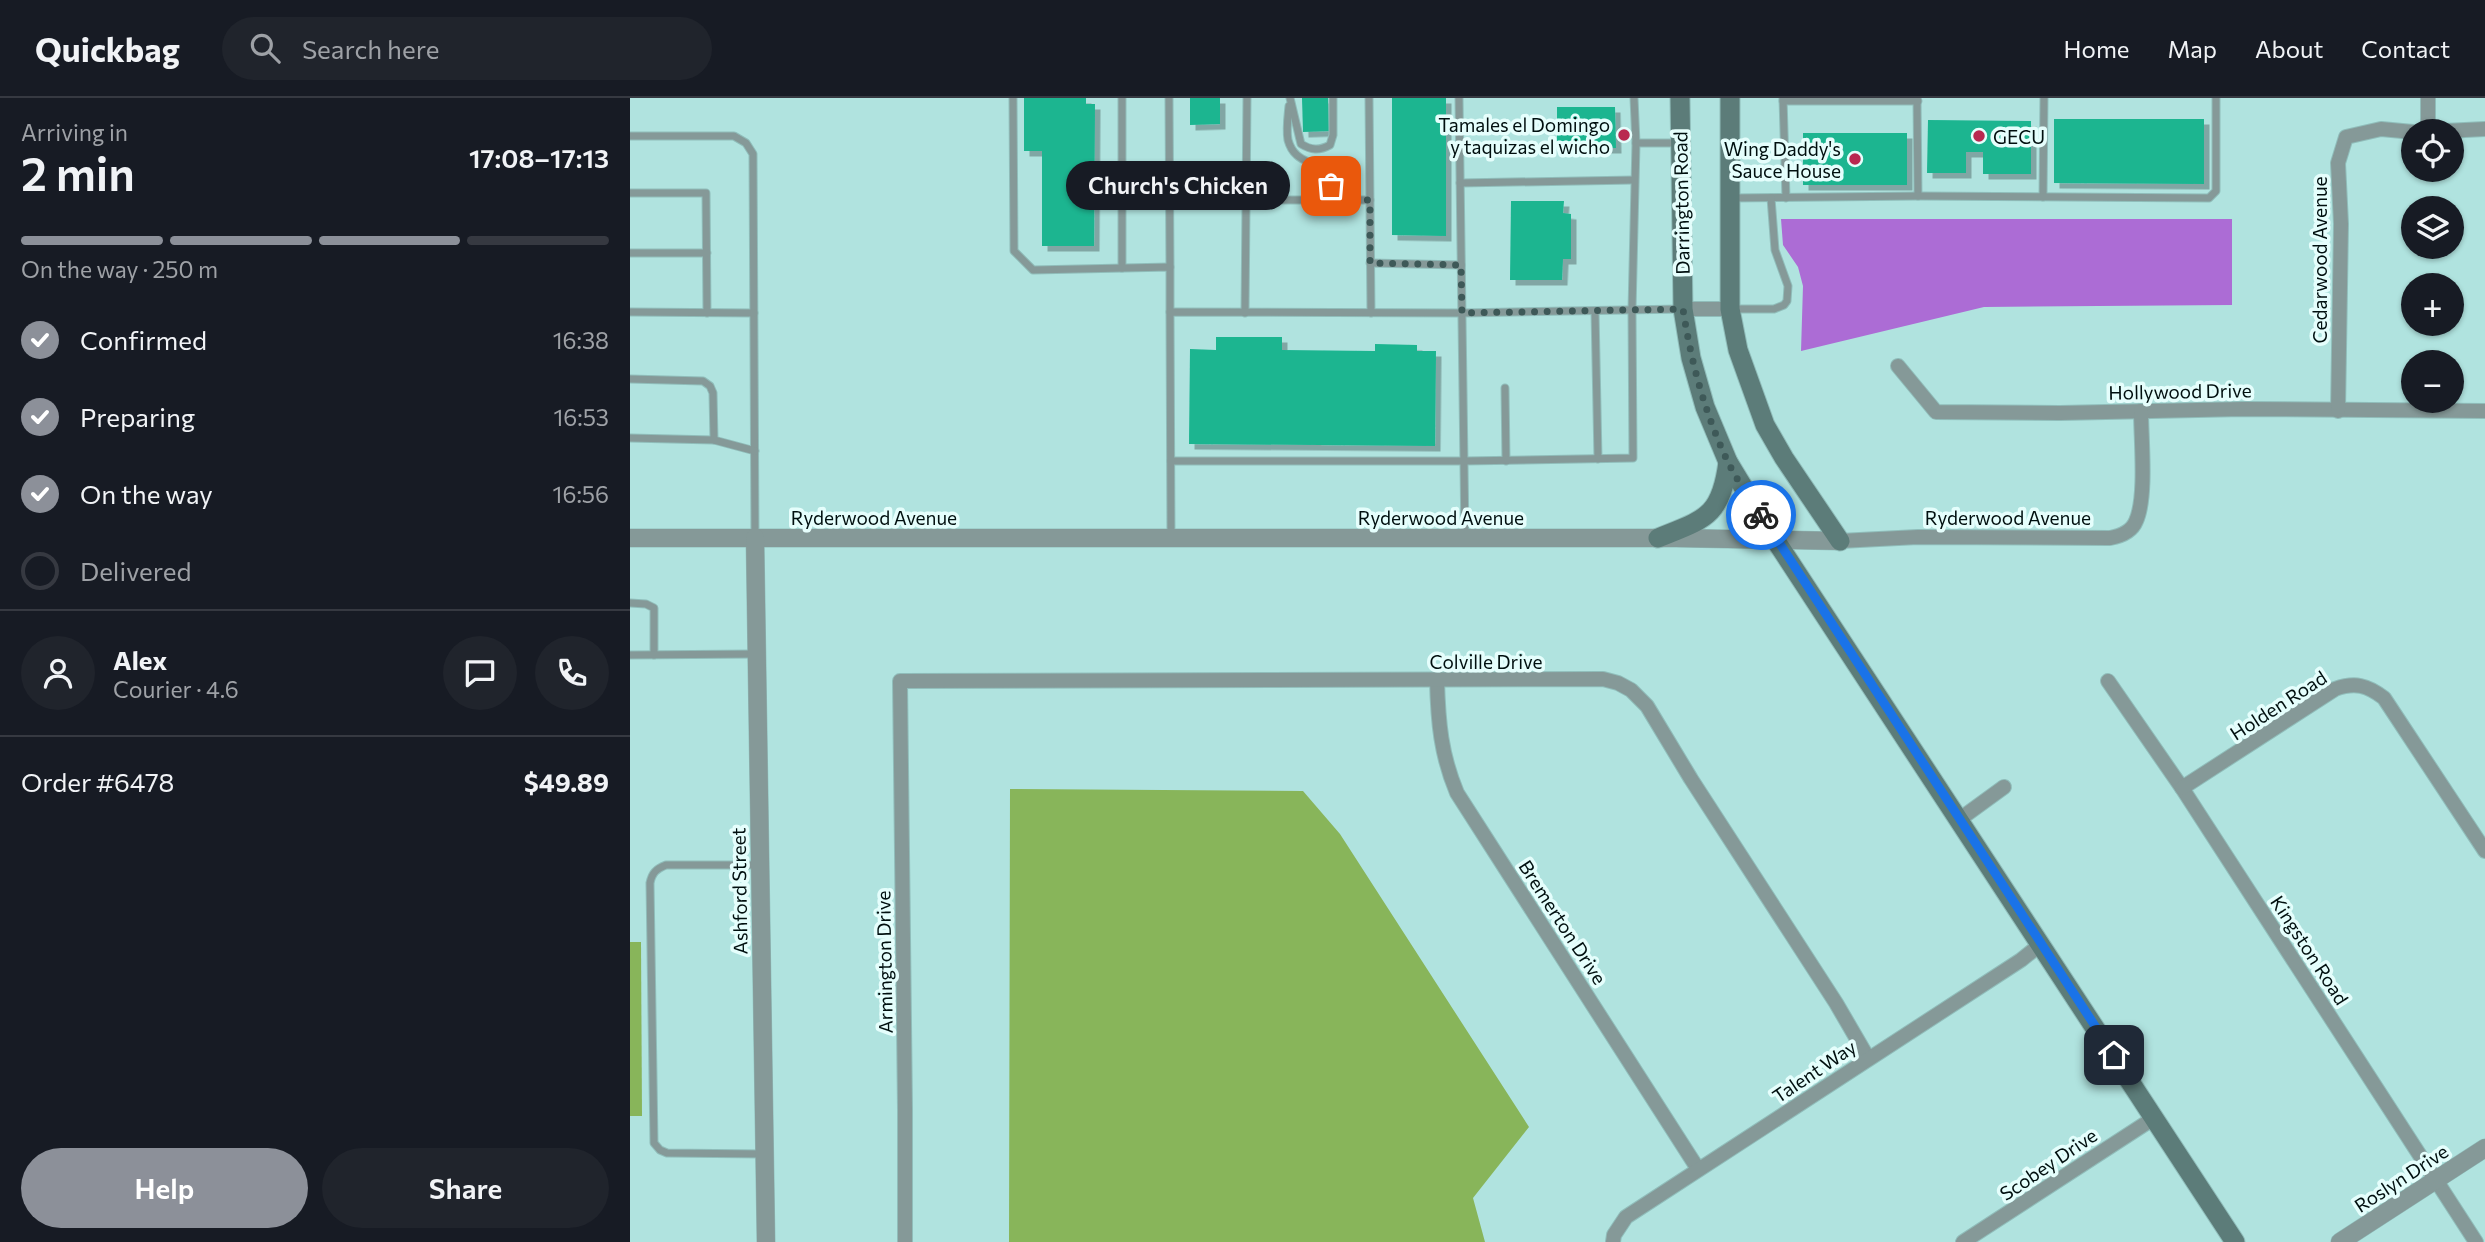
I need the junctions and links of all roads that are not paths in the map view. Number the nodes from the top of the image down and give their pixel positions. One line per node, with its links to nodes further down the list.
1 (1013, 98): 41 (lane)
2 (1122, 98): 41 (lane)
3 (1169, 98): 32 (lane)
4 (1247, 98): 33 (lane)
5 (1289, 98): 6 (lane); 34 (lane)
6 (1334, 98)
7 (1369, 98): 35 (lane)
8 (1460, 98): 25 (lane)
9 (1634, 98): 22 (lane)
10 (1681, 98): 23 (main road, Darrington Road)
11 (1730, 98): 29 (main road)
12 (2044, 98): 28 (lane)
13 (2216, 98): 28 (lane)
14 (2428, 98): 17 (street)
15 (1783, 100): 16 (lane); 31 (lane)
16 (1918, 100): 27 (lane)
17 (2428, 119)
18 (2485, 129): 19 (street)
19 (2464, 130)
20 (2401, 131): 57 (street, Cedarwood Avenue)
21 (630, 136): 49 (lane)
22 (1636, 143): 23 (lane); 24 (lane)
23 (1680, 143): 42 (main road, Darrington Road)
24 (1634, 180): 25 (lane); 44 (lane)
25 (1460, 183): 39 (lane)
26 (630, 193): 37 (lane)
27 (1918, 196): 28 (lane); 31 (lane)
28 (2043, 197)
29 (1730, 198): 30 (lane); 43 (main road)
30 (1771, 198): 31 (lane); 43 (lane)
31 (1786, 198)
32 (1170, 200): 33 (lane); 40 (lane)
33 (1247, 200): 34 (lane); 50 (lane)
34 (1331, 200): 35 (lane)
35 (1370, 200): 38 (lane)
36 (630, 253): 37 (lane)
37 (707, 253): 48 (lane)
38 (1370, 263): 39 (lane); 51 (lane)
39 (1461, 265): 52 (lane)
40 (1170, 267): 41 (lane); 47 (lane)
41 (1122, 268)
42 (1683, 309): 43 (street); 44 (lane); 66 (main road, Darrington Road)
43 (1730, 309): 73 (main road)
44 (1632, 310): 45 (lane); 62 (lane)
45 (1595, 311): 52 (lane); 62 (lane)
46 (630, 312): 48 (lane)
47 (1170, 312): 50 (lane); 63 (lane)
48 (707, 313): 49 (lane)
49 (754, 313): 61 (lane)
50 (1245, 313): 51 (lane)
51 (1371, 313): 52 (lane)
52 (1462, 313): 65 (lane)
53 (1898, 366): 56 (street, Hollywood Drive)
54 (630, 380): 60 (lane)
55 (1505, 387): 64 (lane)
56 (2141, 411): 57 (street, Hollywood Drive); 73 (street, Ryderwood Avenue)
57 (2338, 411): 58 (street, Hollywood Drive)
58 (2485, 411)
59 (630, 438): 60 (lane)
60 (714, 440): 61 (lane)
61 (755, 451): 68 (lane)
62 (1598, 459): 64 (lane)
63 (1171, 460): 65 (lane); 69 (lane)
64 (1506, 460): 65 (lane)
65 (1464, 461): 70 (lane)
66 (1728, 462): 71 (main road); 72 (main road, Darrington Road)
67 (630, 538): 68 (street, Ryderwood Avenue)
68 (755, 538): 69 (street, Ryderwood Avenue); 75 (street, Ashford Street)
69 (1171, 538): 70 (street, Ryderwood Avenue)
70 (1465, 538): 71 (street, Ryderwood Avenue)
71 (1658, 538): 72 (street, Ryderwood Avenue)
72 (1776, 541): 73 (street, Ryderwood Avenue); 83 (main road, Darrington Road)
73 (1840, 541)
74 (630, 603): 77 (lane)
75 (757, 654): 77 (lane); 85 (street, Ashford Street)
76 (630, 655): 77 (lane)
77 (654, 655)
78 (1437, 680): 79 (street, Colville Drive); 87 (street, Colville Drive); 91 (street, Bremerton Drive)
79 (900, 681): 95 (street, Armington Drive)
80 (2108, 681): 82 (street, Kingston Road)
81 (2004, 787): 83 (street)
82 (2182, 788): 84 (street, Holden Road); 92 (street, Kingston Road)
83 (1960, 819): 86 (main road, Darrington Road)
84 (2485, 851)
85 (760, 865): 90 (street, Ashford Street); 90 (lane)
86 (2041, 944): 87 (street, Talent Way); 88 (main road, Darrington Road)
87 (1868, 1058): 91 (street, Talent Way)
88 (2154, 1118): 96 (street, Scobey Drive); 97 (main road, Darrington Road)
89 (2485, 1148): 92 (street, Roslyn Drive)
90 (764, 1154): 94 (street, Ashford Street)
91 (1698, 1169): 93 (street, Talent Way)
92 (2436, 1180): 98 (street, Roslyn Drive); 99 (street, Kingston Road)
93 (1613, 1238)
94 (766, 1242)
95 (905, 1242)
96 (1964, 1242)
97 (2235, 1242)
98 (2340, 1242)
99 (2476, 1242)

